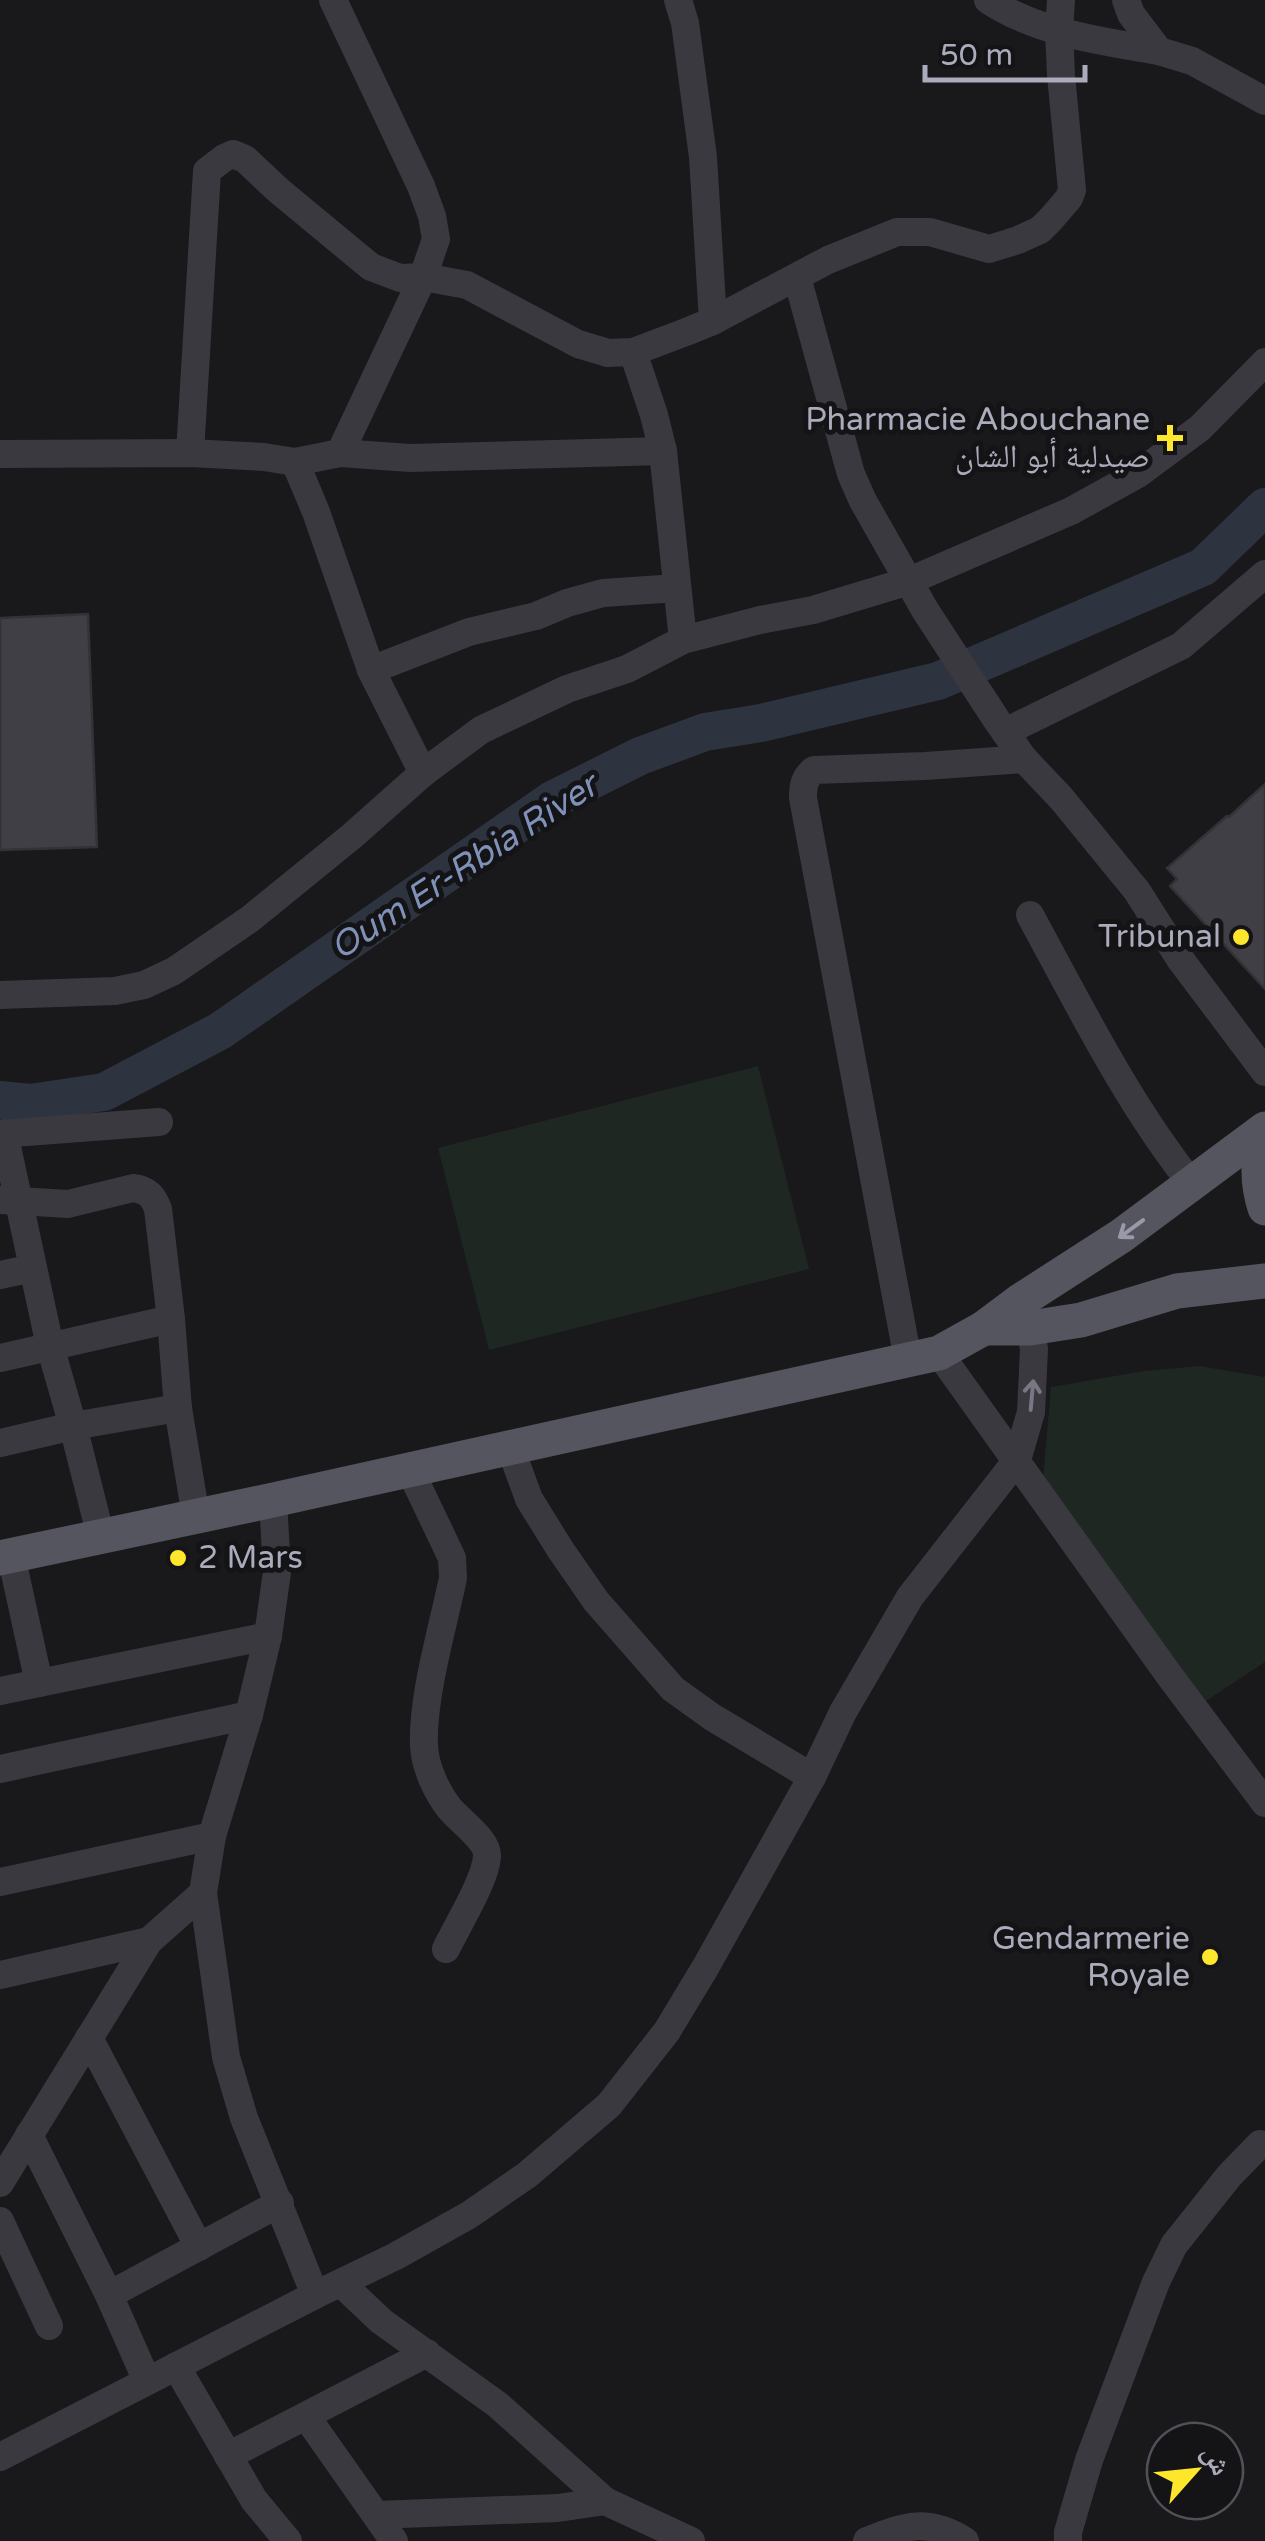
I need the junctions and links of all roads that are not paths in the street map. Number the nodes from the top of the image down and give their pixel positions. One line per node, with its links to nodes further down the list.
1 (333, 0): 10 (street)
2 (678, 0): 11 (street)
3 (988, 0): 6 (street)
4 (1062, 0): 6 (street)
5 (1126, 0): 7 (street)
6 (1059, 32): 7 (street); 9 (street)
7 (1159, 51): 8 (street)
8 (1265, 101)
9 (797, 277): 11 (street); 20 (street)
10 (424, 278): 12 (street); 15 (street); 17 (street)
11 (712, 321): 12 (street)
12 (633, 352): 14 (street)
13 (1265, 362): 20 (street)
14 (664, 452): 17 (street); 21 (street)
15 (190, 453): 16 (street); 18 (street)
16 (0, 454)
17 (340, 454): 18 (street)
18 (295, 462): 23 (street)
19 (1265, 574): 24 (street)
20 (908, 581): 22 (street); 24 (street)
21 (678, 588): 22 (street); 23 (street)
22 (683, 640): 26 (street)
23 (370, 670): 26 (street)
24 (1000, 726): 25 (street)
25 (1024, 759): 29 (street); 43 (street)
26 (423, 773): 28 (street)
27 (1030, 915): 33 (street)
28 (0, 995)
29 (1265, 1072)
30 (159, 1122): 32 (street)
31 (1265, 1130): 33 (main road); 35 (main road)
32 (2, 1134): 34 (street)
33 (1192, 1184): 40 (main road, one-way to 40)
34 (9, 1201): 36 (street); 39 (street)
35 (1265, 1208)
36 (33, 1268): 37 (street); 42 (street)
37 (0, 1276)
38 (1265, 1281): 41 (main road)
39 (172, 1319): 42 (street); 45 (street)
40 (984, 1328): 41 (main road); 43 (main road)
41 (1030, 1328): 49 (street, one-way to 41)
42 (50, 1346): 44 (street); 46 (street)
43 (923, 1356): 48 (main road); 49 (street)
44 (0, 1358)
45 (178, 1408): 46 (street); 52 (street)
46 (73, 1426): 47 (street); 53 (street)
47 (0, 1443)
48 (510, 1447): 50 (main road); 60 (street)
49 (1016, 1460): 60 (street); 61 (street)
50 (410, 1470): 51 (main road); 66 (street)
51 (273, 1500): 52 (main road); 55 (street)
52 (196, 1517): 53 (main road)
53 (101, 1537): 54 (main road)
54 (5, 1557): 56 (street)
55 (268, 1636): 56 (street); 58 (street)
56 (38, 1683): 57 (street)
57 (0, 1691)
58 (249, 1715): 59 (street); 62 (street)
59 (0, 1769)
60 (812, 1777): 75 (street)
61 (1265, 1803)
62 (212, 1836): 63 (street); 64 (street)
63 (0, 1882)
64 (202, 1893): 65 (street); 72 (street)
65 (148, 1941): 67 (street); 68 (street)
66 (446, 1949)
67 (0, 1975)
68 (89, 2038): 69 (street); 74 (street)
69 (29, 2135): 71 (street); 77 (street)
70 (1260, 2144): 92 (street)
71 (0, 2183)
72 (280, 2203): 74 (street); 76 (street)
73 (0, 2221): 78 (street)
74 (198, 2247): 77 (street)
75 (341, 2282): 76 (street); 79 (street)
76 (315, 2294): 80 (street)
77 (109, 2295): 81 (street)
78 (49, 2326)
79 (427, 2353): 82 (street); 85 (street)
80 (176, 2366): 81 (street); 83 (street)
81 (147, 2381): 84 (street)
82 (306, 2416): 83 (street); 86 (street)
83 (228, 2456): 87 (street)
84 (0, 2457)
85 (605, 2501): 86 (street); 89 (street)
86 (377, 2516): 88 (street)
87 (288, 2541)
88 (394, 2541)
89 (691, 2541)
90 (867, 2541): 91 (street)
91 (965, 2541)
92 (1068, 2541)

